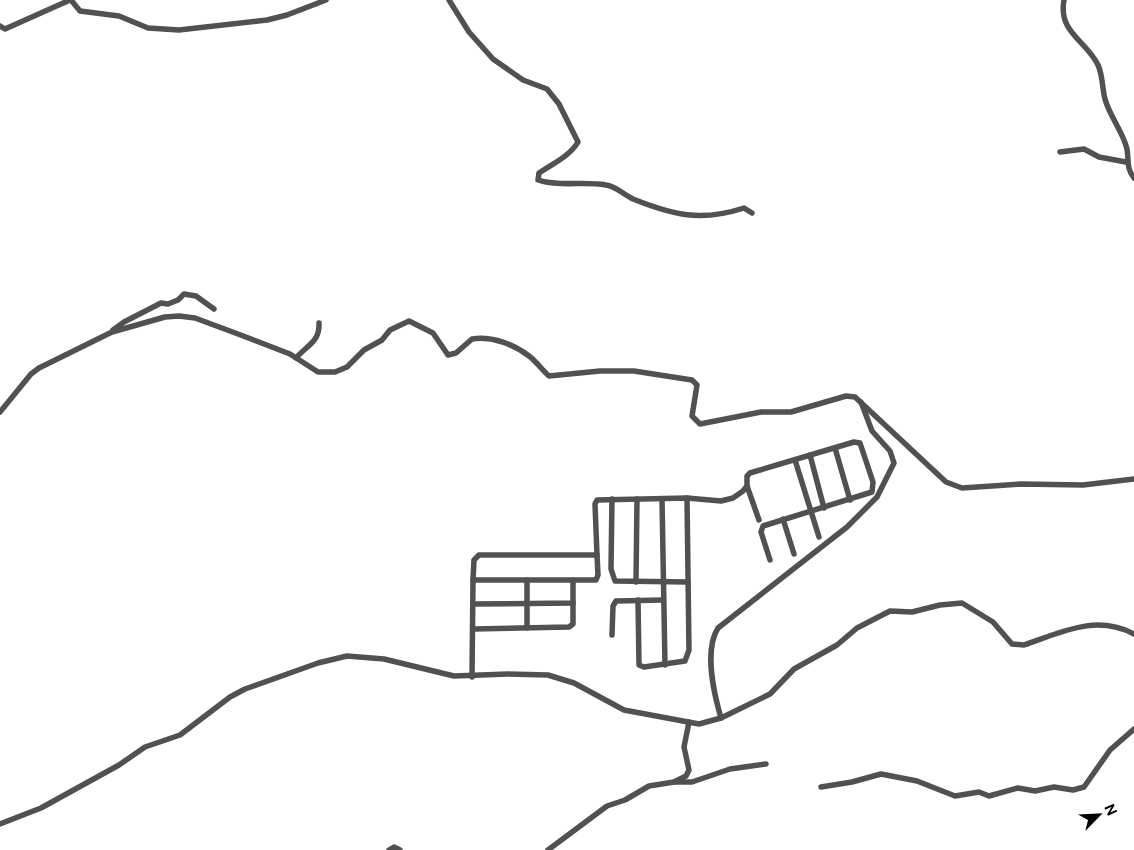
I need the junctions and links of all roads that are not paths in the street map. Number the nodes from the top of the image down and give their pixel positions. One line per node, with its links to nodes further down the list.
1 (71, 0): 2 (street); 5 (street)
2 (326, 0)
3 (449, 0): 9 (street)
4 (1064, 0): 7 (street)
5 (0, 26)
6 (1060, 152): 7 (street)
7 (1126, 162): 8 (street)
8 (1134, 178)
9 (752, 214)
10 (214, 309): 12 (street)
11 (319, 323): 13 (street)
12 (112, 332): 13 (street); 15 (street)
13 (296, 358): 14 (street)
14 (861, 402): 19 (street); 51 (street)
15 (0, 412)
16 (835, 448): 17 (street); 25 (street); 25 (street)
17 (810, 455): 18 (street); 26 (street)
18 (795, 460): 20 (street); 27 (street)
19 (1134, 479)
20 (747, 486): 21 (street); 29 (street)
21 (687, 498): 24 (street); 39 (street)
22 (612, 499): 23 (street); 32 (street); 37 (street)
23 (638, 499): 24 (street); 37 (street)
24 (662, 499): 38 (street)
25 (850, 500): 26 (street)
26 (824, 508): 27 (street)
27 (810, 511): 28 (street); 30 (street)
28 (784, 519): 31 (street); 33 (street)
29 (759, 520)
30 (819, 537)
31 (794, 554)
32 (597, 555): 34 (street); 36 (street)
33 (770, 560)
34 (473, 580): 35 (street); 43 (street)
35 (527, 580): 36 (street); 44 (street)
36 (573, 580): 42 (street)
37 (636, 582): 38 (street)
38 (662, 582): 39 (street); 41 (street)
39 (688, 582): 49 (street)
40 (638, 600): 41 (street); 48 (street); 49 (street)
41 (663, 600): 49 (street)
42 (573, 603): 44 (street); 45 (street)
43 (474, 604): 44 (street); 46 (street)
44 (527, 604): 45 (street)
45 (527, 628): 46 (street)
46 (474, 629): 50 (street)
47 (1134, 634): 51 (street)
48 (612, 635)
49 (665, 665)
50 (472, 677): 52 (street); 57 (street)
51 (720, 718): 52 (street)
52 (689, 722): 55 (street)
53 (1134, 729): 56 (street)
54 (766, 764): 55 (street)
55 (674, 782): 60 (street)
56 (821, 786)
57 (0, 824)
58 (389, 850): 59 (street)
59 (400, 850)
60 (548, 850)

